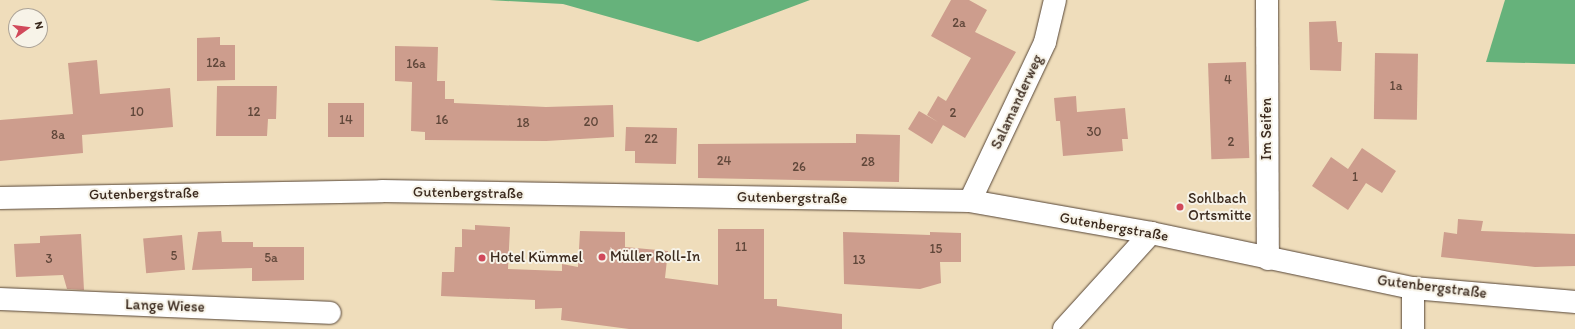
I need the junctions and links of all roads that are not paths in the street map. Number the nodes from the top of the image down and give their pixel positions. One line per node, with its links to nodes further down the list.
1 (1055, 0): 4 (street, Salamanderweg)
2 (1267, 0): 6 (street, Im Seifen)
3 (0, 198): 4 (street, Gutenbergstraße)
4 (970, 202): 5 (street, Gutenbergstraße)
5 (1151, 233): 6 (street, Gutenbergstraße); 11 (street)
6 (1268, 259): 7 (street, Gutenbergstraße)
7 (1413, 288): 9 (street, Gutenbergstraße); 12 (street)
8 (0, 299): 10 (street, Lange Wiese)
9 (1575, 302)
10 (330, 313)
11 (1064, 329)
12 (1413, 329)

